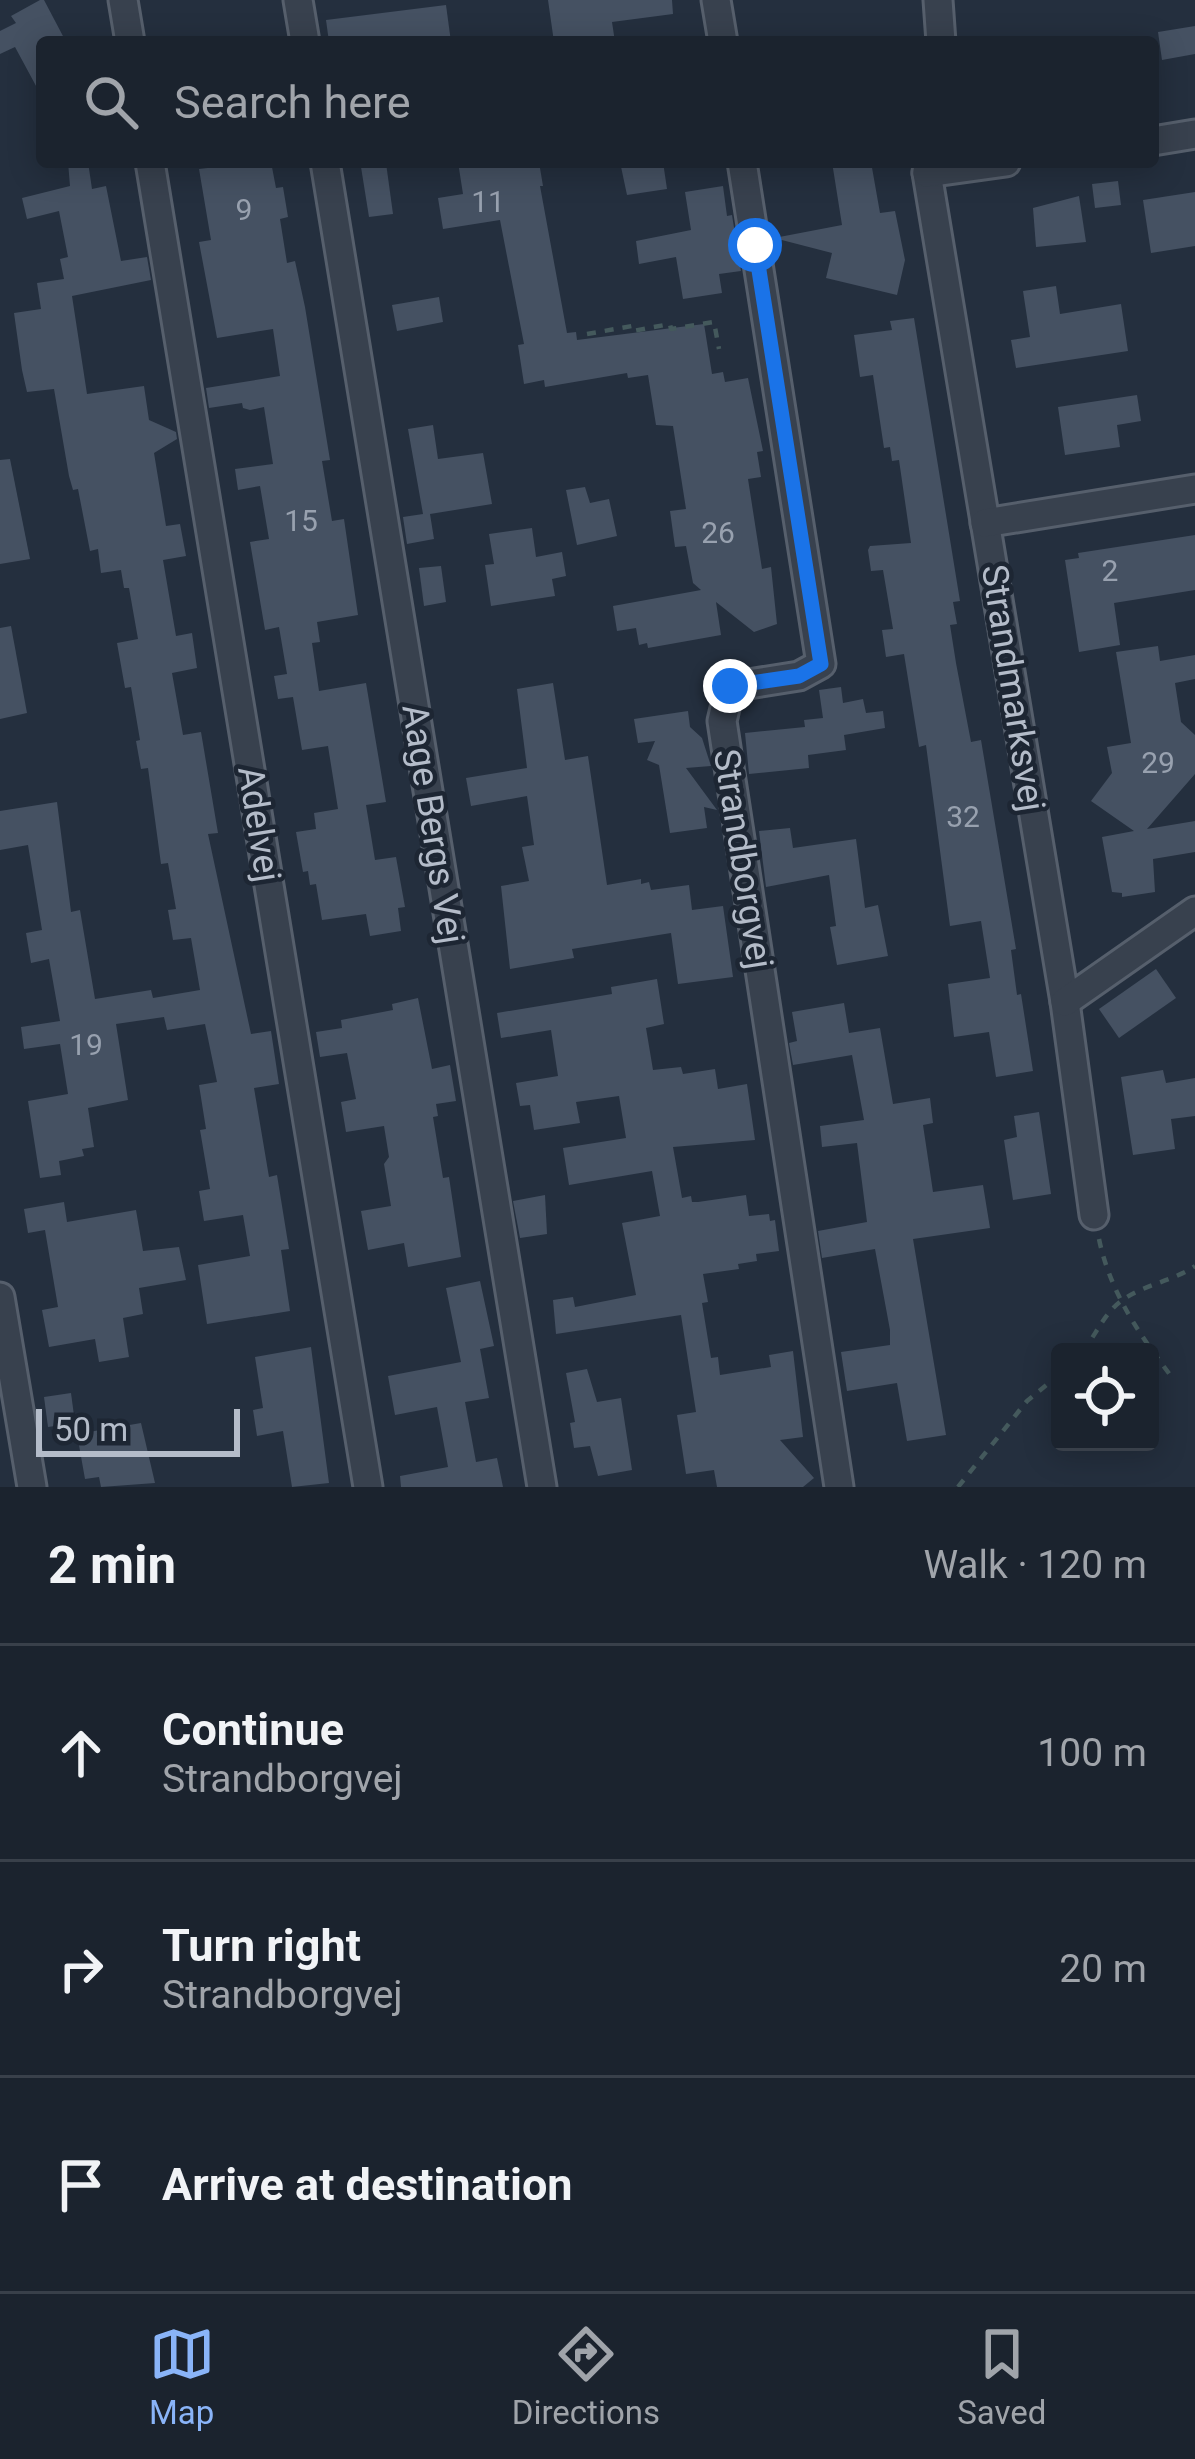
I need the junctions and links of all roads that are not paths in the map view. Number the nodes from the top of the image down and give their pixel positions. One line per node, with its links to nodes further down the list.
1 (123, 0): 5 (street)
2 (298, 0): 6 (street)
3 (716, 0): 7 (street)
4 (938, 0): 8 (street)
5 (129, 36)
6 (304, 36)
7 (722, 36)
8 (941, 36)
9 (1195, 134): 10 (street)
10 (1159, 140)
11 (151, 168): 22 (street, Adelvej)
12 (326, 168): 23 (street, Aage Bergs Vej)
13 (743, 168): 24 (street, Strandborgvej)
14 (927, 168): 16 (street, Strandmarksvej)
15 (1195, 489): 16 (street)
16 (986, 523): 18 (street, Strandmarksvej)
17 (1195, 911): 18 (street)
18 (1065, 1002): 19 (street, Strandmarksvej)
19 (1094, 1215)
20 (0, 1298): 21 (street)
21 (32, 1487)
22 (368, 1487)
23 (542, 1487)
24 (839, 1487)

